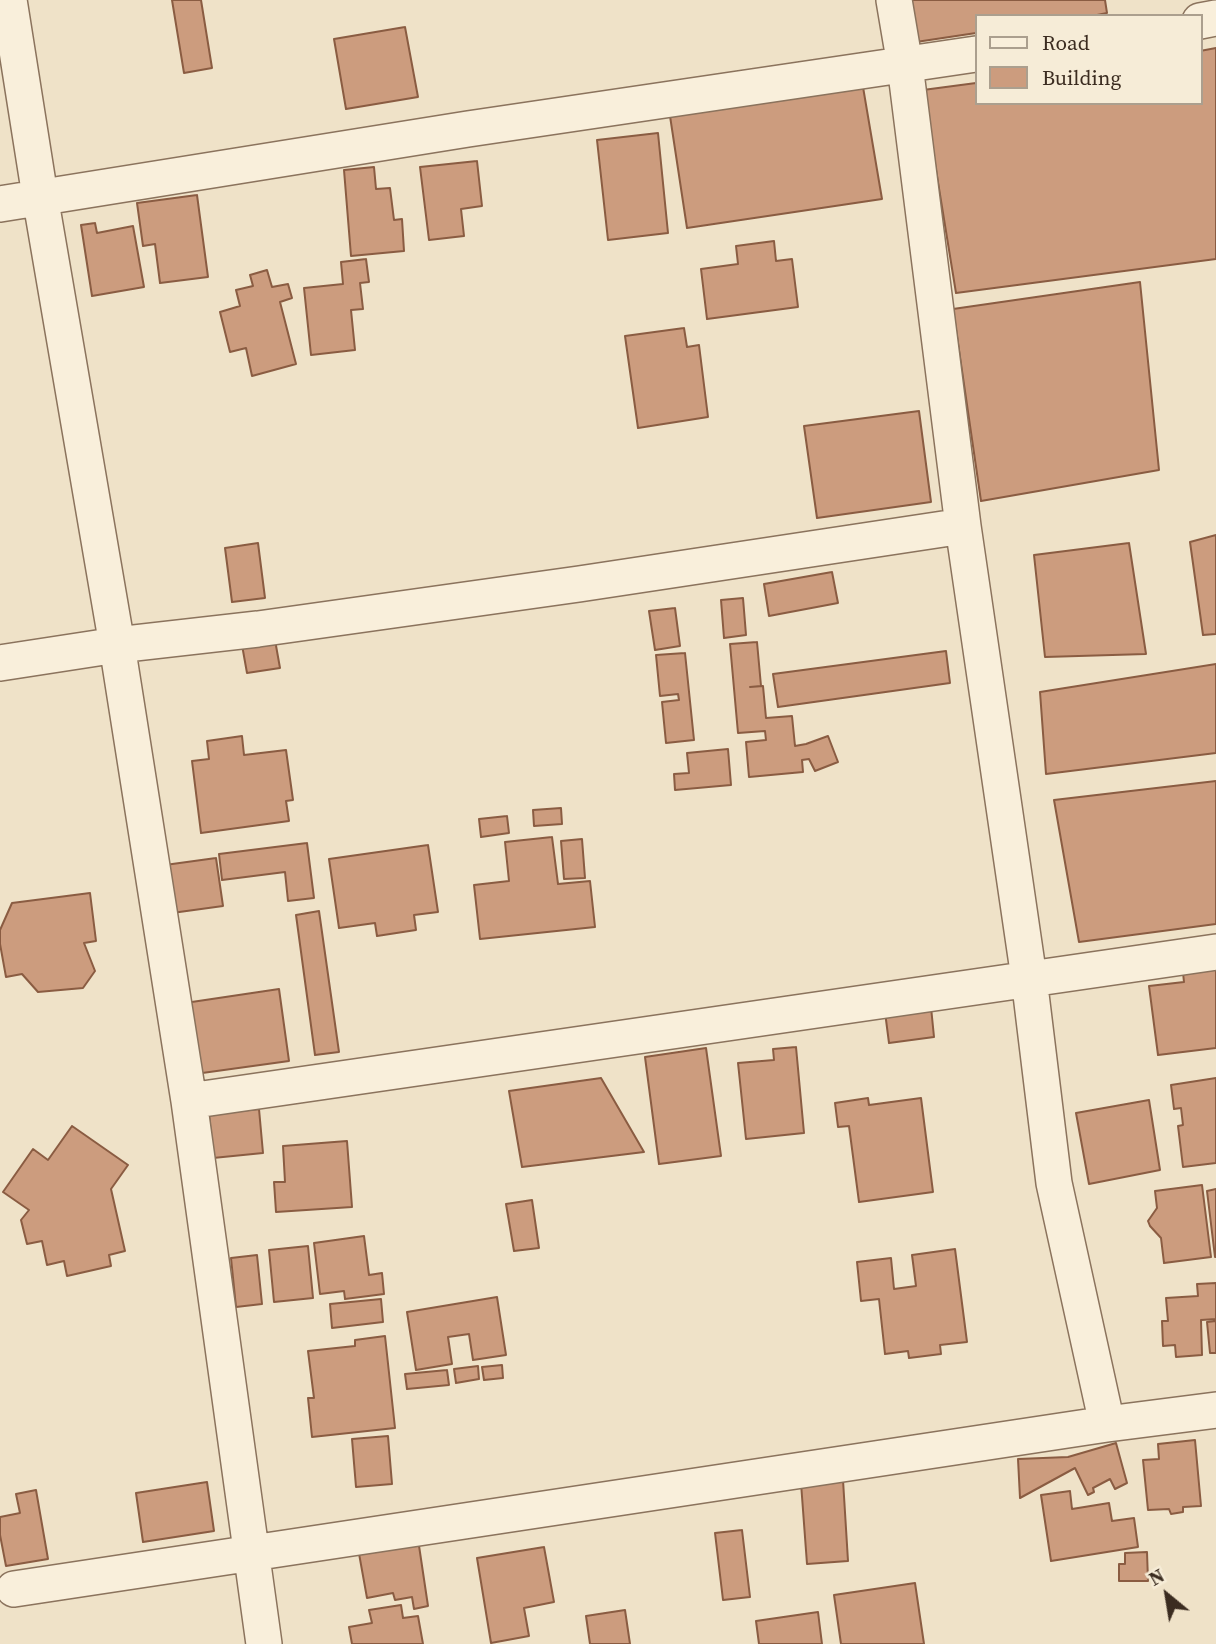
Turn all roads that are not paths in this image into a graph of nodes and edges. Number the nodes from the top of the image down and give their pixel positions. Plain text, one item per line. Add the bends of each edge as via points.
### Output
1 (9, 0) edge
2 (894, 0) edge
3 (974, 54) edge
4 (905, 65) junction
5 (40, 196) junction
6 (0, 204) edge
7 (963, 526) junction
8 (117, 645) junction
9 (0, 663) edge
10 (1216, 952) edge
11 (1029, 978) junction
12 (189, 1101) junction
13 (1216, 1410) edge
14 (1107, 1424) junction
15 (253, 1553) junction
16 (14, 1588) dead end
17 (264, 1644) edge

1 - 5 street
2 - 4 street
3 - 4 street
4 - 5 street
4 - 7 street
5 - 6 street
5 - 8 street
7 - 8 street via 552,588
7 - 11 street
8 - 9 street
8 - 12 street
10 - 11 street
11 - 12 street
11 - 14 street via 1054,1183
12 - 15 street
13 - 14 street
14 - 15 street
15 - 16 street
15 - 17 street

